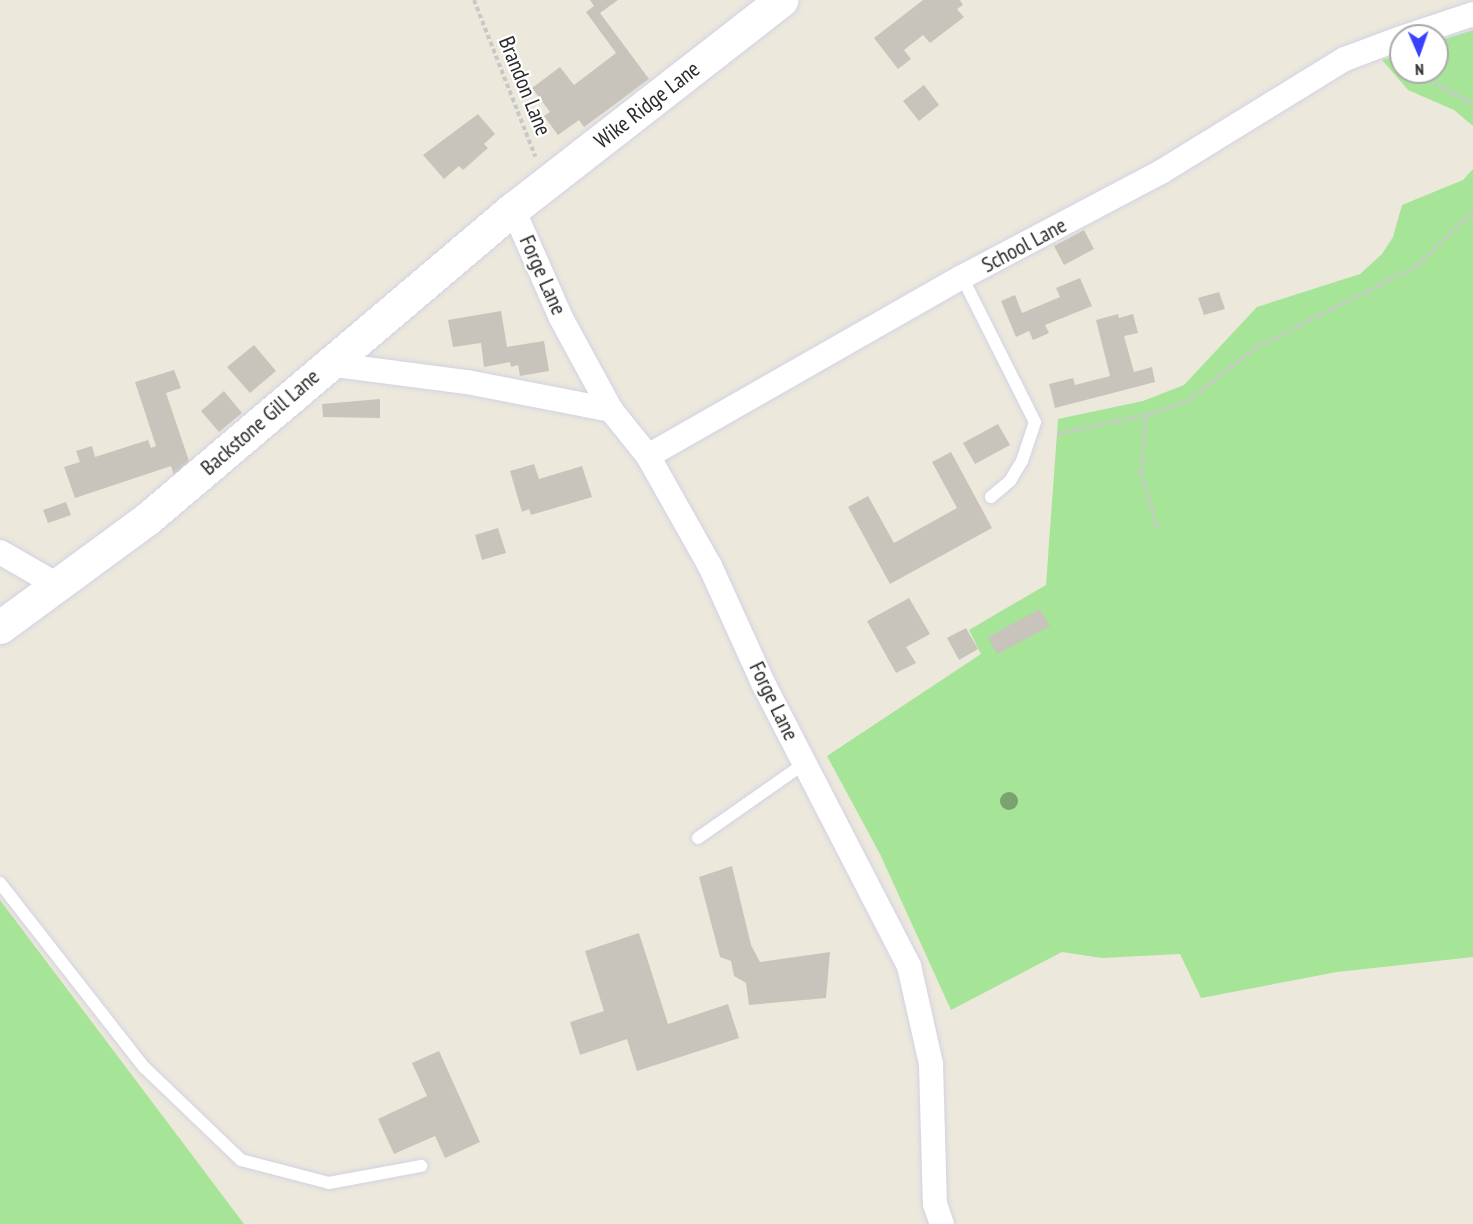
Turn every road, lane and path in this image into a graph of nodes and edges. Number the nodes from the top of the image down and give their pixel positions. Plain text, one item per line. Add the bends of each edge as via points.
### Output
1 (474, 0) edge
2 (781, 0) edge
3 (1473, 14) edge
4 (1443, 24) edge
5 (1389, 42) edge
6 (1436, 84) edge
7 (1473, 104) edge
8 (546, 184) junction
9 (513, 209) junction
10 (1473, 211) edge
11 (962, 277) junction
12 (328, 364) junction
13 (611, 410) junction
14 (1146, 415) junction
15 (1057, 434) dead end
16 (648, 456) junction
17 (991, 497) dead end
18 (1158, 531) dead end
19 (0, 552) edge
20 (59, 586) junction
21 (0, 627) edge
22 (805, 763) junction
23 (698, 838) dead end
24 (0, 883) edge
25 (421, 1166) dead end
26 (942, 1224) edge

1 - 8 path, Brandon Lane
2 - 8 street, Wike Ridge Lane
3 - 4 street
5 - 11 street, School Lane via 1345,59 1161,172
6 - 7 path
8 - 9 street, Wike Ridge Lane
9 - 12 street, Backstone Gill Lane
9 - 13 street, Forge Lane via 561,318
10 - 14 path via 1441,246 1390,283 1280,334 1234,363 1188,401
11 - 16 street, School Lane
11 - 17 lane via 1035,422 1022,461 1010,481
12 - 13 street via 467,382
12 - 20 street, Backstone Gill Lane via 147,519
13 - 16 street, Forge Lane
14 - 15 path
14 - 18 path via 1141,473
16 - 22 street, Forge Lane via 710,566
19 - 20 street
20 - 21 street, Backstone Gill Lane
22 - 23 lane
22 - 26 street, Forge Lane via 909,966 931,1065 935,1204
24 - 25 lane via 144,1067 241,1160 329,1183

